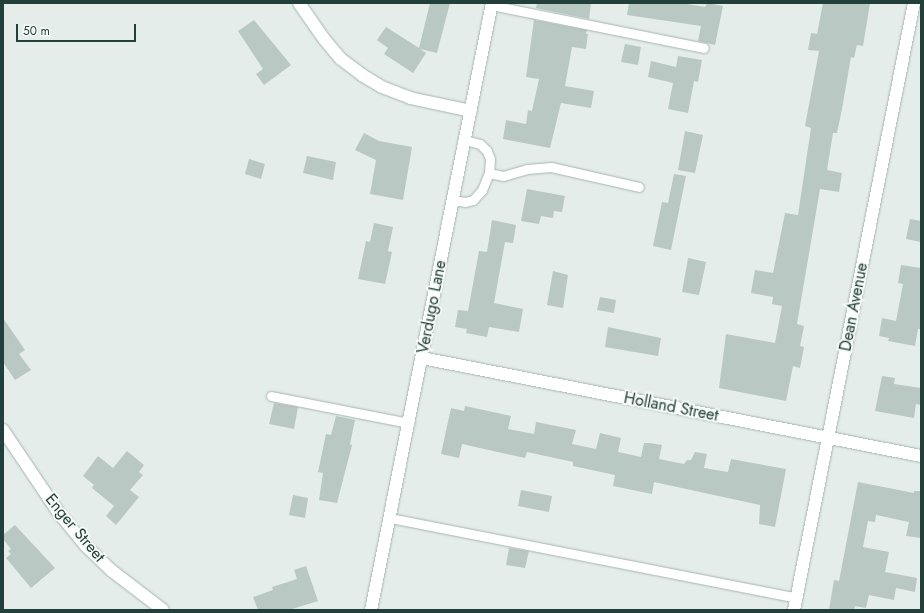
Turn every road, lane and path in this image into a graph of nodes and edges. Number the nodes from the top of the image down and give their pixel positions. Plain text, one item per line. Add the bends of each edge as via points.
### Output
1 (299, 3) edge
2 (914, 3) edge
3 (492, 4) edge
4 (704, 48) dead end
5 (470, 110) junction
6 (465, 140) junction
7 (489, 173) junction
8 (640, 187) dead end
9 (453, 200) junction
10 (422, 358) junction
11 (270, 396) dead end
12 (409, 423) junction
13 (3, 430) edge
14 (828, 438) junction
15 (921, 456) edge
16 (390, 518) junction
17 (796, 598) junction
18 (163, 610) edge
19 (371, 610) edge
20 (794, 610) edge

1 - 5 street via 341,59 362,75 410,98
2 - 14 street, Dean Avenue
3 - 4 lane
3 - 5 street, Verdugo Lane
5 - 6 street, Verdugo Lane
6 - 7 lane via 480,144 487,151 490,159
6 - 9 street, Verdugo Lane
7 - 8 lane via 503,176 527,169 551,167
7 - 9 lane via 482,190 473,200
9 - 10 street, Verdugo Lane
10 - 12 street, Verdugo Lane
10 - 14 street, Holland Street
11 - 12 lane
12 - 16 street, Verdugo Lane
13 - 18 street, Enger Street via 58,512 86,546 112,571
14 - 15 street, Holland Street
14 - 17 street, Dean Avenue
16 - 17 lane
16 - 19 street, Verdugo Lane
17 - 20 street, Dean Avenue

